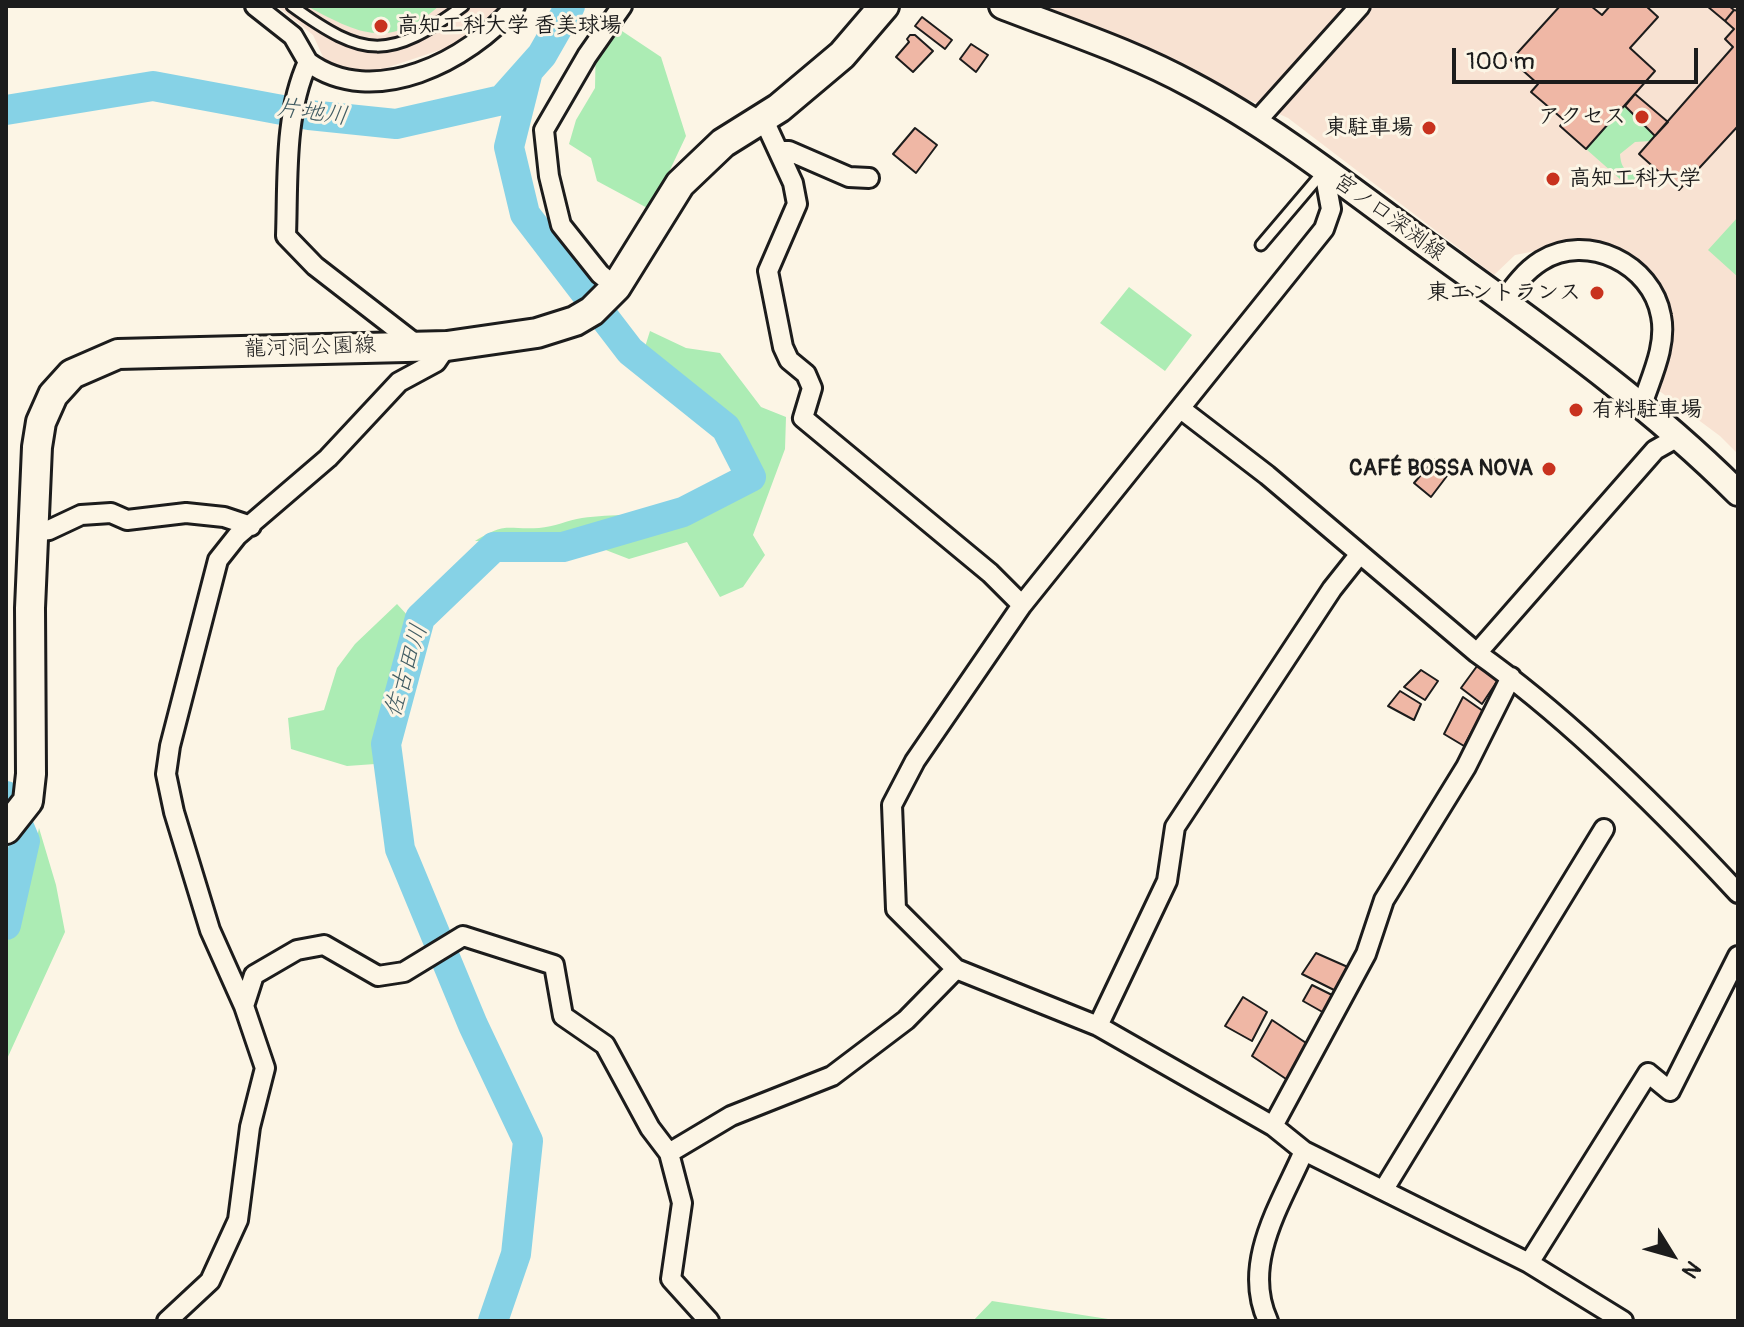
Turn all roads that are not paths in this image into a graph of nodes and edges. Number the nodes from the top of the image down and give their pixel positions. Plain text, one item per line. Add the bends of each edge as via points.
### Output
1 (255, 6) edge
2 (292, 6) edge
3 (463, 6) edge
4 (515, 6) edge
5 (622, 6) edge
6 (884, 6) edge
7 (1002, 6) edge
8 (1360, 6) edge
9 (308, 62) junction
10 (763, 118) junction
11 (1255, 123) junction
12 (780, 151) junction
13 (1324, 171) junction
14 (869, 178) dead end
15 (1261, 245) dead end
16 (611, 292) junction
17 (1503, 301) junction
18 (417, 345) junction
19 (447, 346) junction
20 (1642, 405) junction
21 (1181, 409) junction
22 (1678, 437) junction
23 (1738, 493) edge
24 (251, 526) junction
25 (34, 532) junction
26 (1359, 555) junction
27 (1022, 605) junction
28 (1477, 653) junction
29 (1511, 677) junction
30 (14, 819) edge
31 (1604, 829) dead end
32 (1738, 893) edge
33 (1738, 956) edge
34 (956, 969) junction
35 (244, 1006) junction
36 (1098, 1026) junction
37 (1273, 1126) junction
38 (1304, 1151) junction
39 (669, 1153) junction
40 (1384, 1189) junction
41 (1529, 1263) junction
42 (167, 1321) edge
43 (709, 1321) edge
44 (1268, 1321) edge
45 (1623, 1321) edge

1 - 9 street via 293,36
2 - 3 lane via 349,43 373,46 400,44
4 - 9 street via 485,36 435,66 402,78 347,79 326,75
5 - 16 street via 544,130 561,225
6 - 10 main road, 龍河洞公園線 via 842,55
7 - 11 main road, 宮ノ口深渕線 via 1138,59
8 - 11 street
9 - 18 street via 299,80 290,138 286,236 290,245
10 - 12 street
10 - 16 main road, 龍河洞公園線 via 723,143 680,184
11 - 13 main road, 宮ノ口深渕線
12 - 14 street via 849,177
12 - 27 street via 797,204 768,271 783,347 812,388 803,418
13 - 15 lane
13 - 17 main road, 宮ノ口深渕線
13 - 21 street via 1331,209 1324,229
16 - 19 main road, 龍河洞公園線 via 575,321 537,333
17 - 20 main road, 宮ノ口深渕線
17 - 20 street via 1542,260 1565,252 1593,250 1636,270 1651,288 1663,338
18 - 19 main road, 龍河洞公園線
18 - 25 main road, 龍河洞公園線 via 118,354 90,363 63,383 41,422
19 - 24 street via 436,362 399,382 328,458
20 - 22 main road, 宮ノ口深渕線
21 - 26 street
21 - 27 street
22 - 23 main road, 宮ノ口深渕線
22 - 28 street via 1655,450
24 - 25 street via 186,513 127,520 111,513 81,515
24 - 35 street via 218,560 166,774 210,930
25 - 30 main road, 龍河洞公園線 via 31,774 28,801
26 - 28 street
26 - 36 street via 1175,827 1167,881
27 - 34 street via 915,761 892,805 896,909
28 - 29 street
29 - 32 street via 1634,787
29 - 37 street via 1466,767 1384,900 1366,954
31 - 40 street
33 - 41 street via 1670,1091 1648,1073
34 - 36 street
34 - 39 street via 906,1020 832,1076 731,1116
35 - 39 street via 254,975 297,950 324,945 378,976 404,972 463,936 508,949 554,965 563,1016 605,1045
35 - 42 street via 265,1068 250,1127 238,1220 210,1281
36 - 37 street
37 - 38 street
38 - 40 street
38 - 44 street via 1258,1267
39 - 43 street via 682,1203 671,1279
40 - 41 street
41 - 45 street

